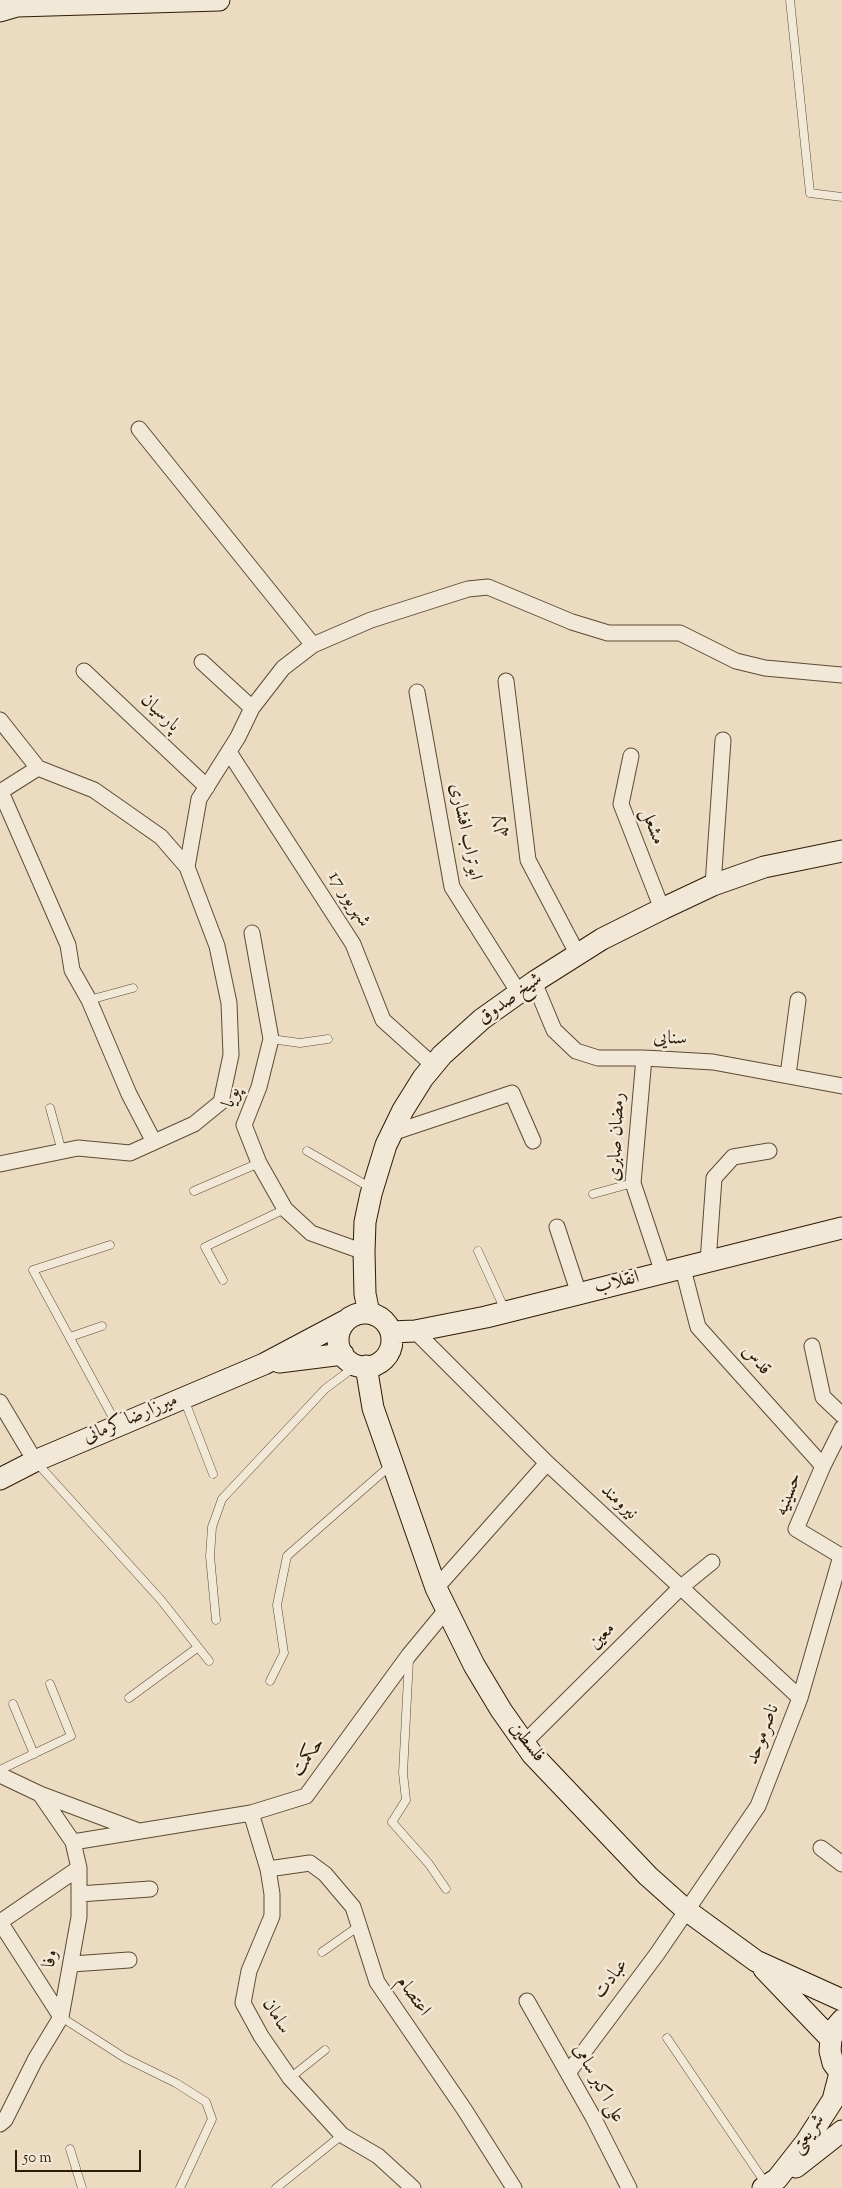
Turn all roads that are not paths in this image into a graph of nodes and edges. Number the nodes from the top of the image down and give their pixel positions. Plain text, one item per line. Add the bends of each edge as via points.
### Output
1 (219, 0) edge
2 (790, 0) edge
3 (0, 12) edge
4 (842, 197) edge
5 (139, 429) dead end
6 (313, 645) junction
7 (202, 662) dead end
8 (84, 671) dead end
9 (842, 675) edge
10 (506, 681) dead end
11 (417, 692) dead end
12 (252, 708) junction
13 (0, 720) edge
14 (723, 740) dead end
15 (229, 752) junction
16 (631, 756) dead end
17 (38, 768) junction
18 (207, 787) junction
19 (0, 792) edge
20 (842, 851) edge
21 (187, 866) junction
22 (713, 885) junction
23 (662, 909) junction
24 (252, 934) dead end
25 (578, 955) junction
26 (133, 988) dead end
27 (526, 988) junction
28 (89, 1000) junction
29 (798, 1000) dead end
30 (271, 1038) junction
31 (328, 1039) dead end
32 (644, 1058) junction
33 (433, 1066) junction
34 (788, 1075) junction
35 (842, 1086) edge
36 (50, 1108) dead end
37 (392, 1133) junction
38 (533, 1141) dead end
39 (154, 1142) junction
40 (769, 1151) dead end
41 (62, 1152) junction
42 (307, 1152) dead end
43 (0, 1162) edge
44 (259, 1163) junction
45 (633, 1183) junction
46 (373, 1189) junction
47 (194, 1191) dead end
48 (593, 1194) dead end
49 (285, 1209) junction
50 (557, 1227) dead end
51 (842, 1228) edge
52 (110, 1244) dead end
53 (478, 1251) dead end
54 (364, 1252) junction
55 (708, 1262) junction
56 (673, 1271) junction
57 (223, 1280) dead end
58 (579, 1294) junction
59 (506, 1312) junction
60 (369, 1313) junction
61 (345, 1321) junction
62 (102, 1326) dead end
63 (415, 1331) junction
64 (391, 1332) junction
65 (70, 1337) junction
66 (812, 1346) dead end
67 (355, 1362) junction
68 (264, 1364) junction
69 (184, 1397) junction
70 (0, 1402) edge
71 (842, 1414) edge
72 (117, 1425) junction
73 (842, 1428) edge
74 (34, 1461) junction
75 (547, 1463) junction
76 (392, 1464) junction
77 (822, 1466) junction
78 (214, 1474) dead end
79 (0, 1479) edge
80 (841, 1556) edge
81 (712, 1562) dead end
82 (436, 1588) junction
83 (680, 1588) junction
84 (447, 1609) junction
85 (216, 1620) dead end
86 (197, 1648) junction
87 (409, 1655) junction
88 (209, 1661) dead end
89 (270, 1681) dead end
90 (50, 1684) dead end
91 (129, 1698) dead end
92 (800, 1698) junction
93 (13, 1704) dead end
94 (524, 1742) junction
95 (34, 1754) junction
96 (0, 1770) edge
97 (0, 1775) edge
98 (40, 1794) junction
99 (251, 1813) junction
100 (140, 1831) junction
101 (73, 1842) junction
102 (821, 1848) dead end
103 (839, 1857) edge
104 (79, 1868) junction
105 (268, 1869) junction
106 (150, 1888) dead end
107 (446, 1889) dead end
108 (79, 1894) junction
109 (686, 1910) junction
110 (359, 1926) junction
111 (322, 1952) dead end
112 (129, 1960) dead end
113 (756, 1962) junction
114 (72, 1964) junction
115 (842, 2000) edge
116 (527, 2001) dead end
117 (62, 2017) junction
118 (842, 2020) edge
119 (668, 2038) dead end
120 (831, 2039) junction
121 (325, 2050) dead end
122 (568, 2073) junction
123 (841, 2074) edge
124 (290, 2078) junction
125 (0, 2124) edge
126 (842, 2131) edge
127 (342, 2135) junction
128 (70, 2149) dead end
129 (769, 2185) edge
130 (82, 2188) edge
131 (180, 2188) edge
132 (276, 2188) edge
133 (413, 2188) edge
134 (514, 2188) edge
135 (629, 2188) edge

1 - 3 main road via 17,6
2 - 4 lane via 810,192
5 - 6 street
6 - 9 street via 371,620 468,589 488,587 572,622 608,633 680,633 736,661 765,668
6 - 12 street via 283,668
7 - 12 street
8 - 18 street, پارسیان
10 - 25 street, لاله via 528,860
11 - 27 street, ابوتراب افشاری via 452,887
12 - 15 street
13 - 17 street
14 - 22 street
15 - 18 street
15 - 33 street, 17 شهریور via 353,944 383,1020
16 - 23 street, مشعل via 621,804
17 - 19 street
17 - 21 street via 94,790 161,837
18 - 21 street via 199,799
19 - 28 street via 68,945 72,970
20 - 22 main road, شیخ صدوق via 764,867
21 - 39 street via 217,946 229,1003 231,1055 221,1102 194,1124
22 - 23 main road, شیخ صدوق
23 - 25 main road, شیخ صدوق
24 - 30 street, پویا
25 - 27 main road, شیخ صدوق
26 - 28 lane
27 - 32 street, سنایی via 554,1030 576,1051 598,1058
27 - 33 main road, شیخ صدوق via 482,1019
28 - 39 street via 129,1094
29 - 34 street
30 - 31 lane via 300,1043
30 - 44 street, پویا via 259,1087 244,1125
32 - 34 street, سنایی via 713,1062
32 - 45 street, رمضان صابری
33 - 37 main road, شیخ صدوق
34 - 35 street, سنایی
36 - 41 lane
37 - 38 street via 512,1093
37 - 46 main road, شیخ صدوق
39 - 41 street via 130,1153 78,1148
40 - 55 street via 733,1157 714,1178
41 - 43 street
42 - 46 lane
44 - 47 lane
44 - 49 street, پویا
45 - 48 lane
45 - 56 street, رمضان صابری
46 - 54 main road, شیخ صدوق
49 - 54 street, پویا via 311,1233
49 - 57 lane via 205,1248
50 - 58 street
51 - 55 main road, انقلاب
52 - 65 lane via 33,1270
53 - 59 lane
54 - 60 main road, شیخ صدوق
55 - 56 main road, انقلاب
56 - 58 main road, انقلاب
56 - 77 street, قدس via 698,1327
58 - 59 main road, انقلاب
59 - 63 main road, انقلاب
60 - 61 main road via 352,1316
60 - 64 main road via 383,1319
61 - 67 main road via 338,1337
61 - 68 main road
62 - 65 lane
63 - 64 main road, انقلاب
63 - 75 street, نیرومند
64 - 67 main road via 387,1356 381,1361
65 - 72 lane
66 - 71 street via 822,1396
67 - 68 main road
67 - 76 main road, فلسطین
67 - 85 lane via 325,1389 222,1499 212,1527 210,1556
68 - 69 main road, میرزارضا کرمانی
69 - 72 main road, میرزارضا کرمانی
69 - 78 lane
70 - 74 street
72 - 74 main road, میرزارضا کرمانی
73 - 77 street, حسینیه
74 - 79 main road, میرزارضا کرمانی
74 - 86 lane via 161,1600
75 - 82 street
75 - 83 street, نیرومند
76 - 82 main road, فلسطین
76 - 89 lane via 287,1556 278,1605 284,1653
77 - 80 street, حسینیه via 796,1529
80 - 92 street, ناصرموحد
81 - 83 street, معین
82 - 84 main road, فلسطین
83 - 92 street, نیرومند
83 - 94 street, معین
84 - 87 street, حکمت
84 - 94 main road, فلسطین via 474,1665
86 - 88 lane
86 - 91 lane
87 - 99 street, حکمت via 306,1796
87 - 107 lane via 403,1773 406,1800 392,1822
90 - 95 lane via 71,1736
92 - 109 street, ناصرموحد via 758,1806
93 - 95 lane
94 - 109 main road, فلسطین via 648,1876
95 - 96 lane
97 - 98 street, حکمت
98 - 100 street, حکمت
98 - 101 street, وفا
99 - 100 street, حکمت
99 - 105 street, سامان
100 - 101 street, حکمت
101 - 104 street, وفا
102 - 103 street
104 - 108 street, وفا
104 - 117 street via 0,1922
105 - 110 street, اعتصام via 310,1863 326,1874 353,1907
105 - 124 street, سامان via 272,1916 249,1972 243,2003
106 - 108 street
108 - 114 street, وفا
109 - 113 main road, فلسطین
109 - 122 street, عبادت
110 - 111 lane
110 - 134 street, اعتصام via 377,1982
112 - 114 street
113 - 115 main road, فلسطین
113 - 120 main road
114 - 117 street, وفا
116 - 122 street, علی اکبر سامی
117 - 125 street, وفا
117 - 131 lane via 125,2058 206,2102 212,2119
118 - 120 main road
119 - 129 lane
120 - 123 main road via 832,2057
121 - 124 lane
122 - 135 street, علی اکبر سامی
123 - 129 main road, شریعتی via 833,2100 806,2142
124 - 127 street, سامان
126 - 129 main road
127 - 132 lane
127 - 133 street, سامان via 378,2156
128 - 130 lane

